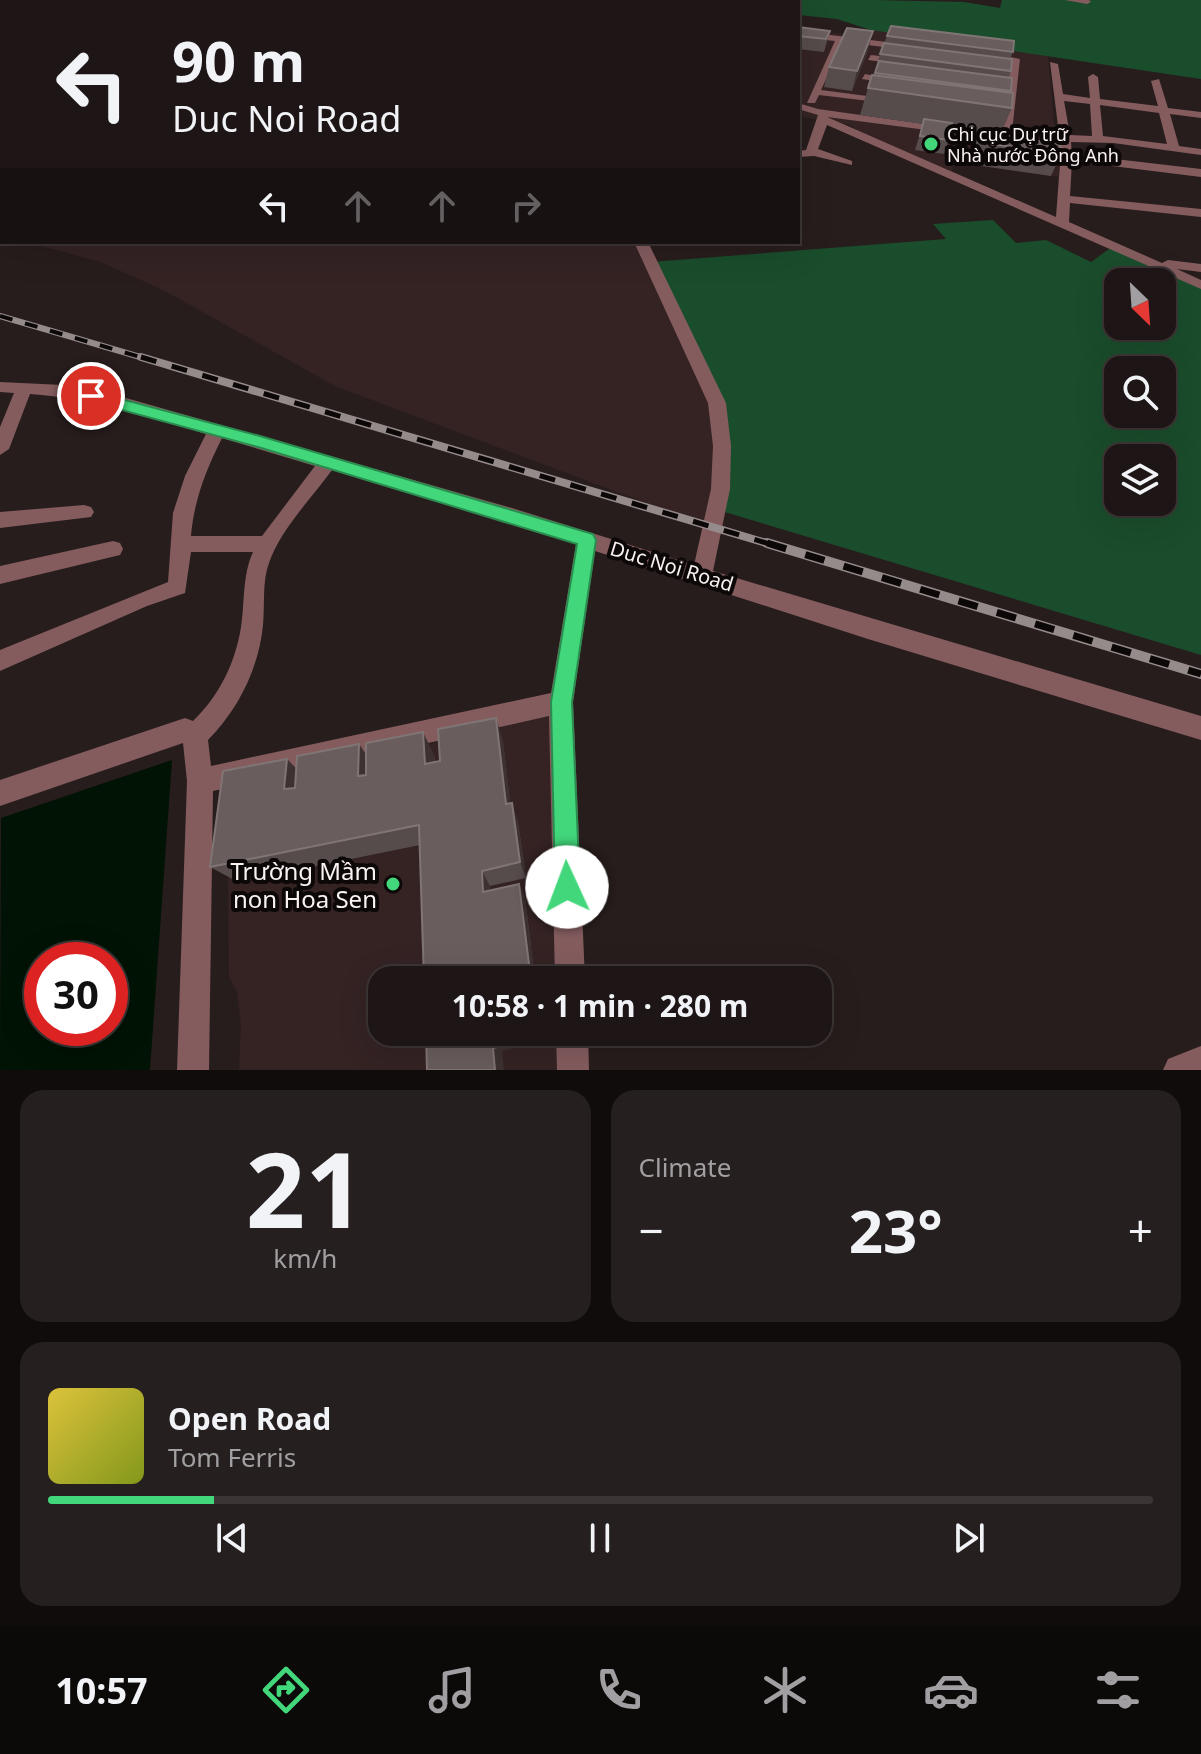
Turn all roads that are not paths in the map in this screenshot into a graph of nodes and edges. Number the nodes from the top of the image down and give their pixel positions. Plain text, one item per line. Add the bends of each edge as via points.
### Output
1 (1069, 0) edge
2 (1087, 2) dead end
3 (800, 34) edge
4 (840, 39) junction
5 (876, 43) junction
6 (923, 48) edge
7 (969, 54) edge
8 (871, 58) junction
9 (919, 63) edge
10 (1053, 64) dead end
11 (998, 73) edge
12 (1014, 75) junction
13 (865, 77) junction
14 (1093, 77) dead end
15 (1156, 81) dead end
16 (909, 83) edge
17 (816, 92) junction
18 (997, 95) edge
19 (858, 97) junction
20 (1011, 97) junction
21 (1059, 97) junction
22 (1096, 102) junction
23 (903, 104) edge
24 (1164, 111) junction
25 (808, 112) edge
26 (1201, 115) edge
27 (851, 117) junction
28 (994, 117) edge
29 (1009, 119) junction
30 (1065, 138) junction
31 (1098, 140) junction
32 (1174, 148) junction
33 (812, 151) junction
34 (1201, 152) edge
35 (800, 154) edge
36 (1066, 157) junction
37 (848, 163) dead end
38 (1201, 173) edge
39 (1063, 199) junction
40 (1201, 213) edge
41 (1062, 223) junction
42 (642, 244) edge
43 (1152, 263) junction
44 (1201, 268) edge
45 (1201, 285) edge
46 (0, 387) edge
47 (25, 387) junction
48 (217, 430) junction
49 (0, 449) edge
50 (328, 462) junction
51 (84, 512) dead end
52 (0, 520) edge
53 (587, 540) junction
54 (182, 544) junction
55 (267, 544) junction
56 (113, 549) dead end
57 (0, 575) edge
58 (701, 575) junction
59 (0, 661) edge
60 (561, 702) junction
61 (1201, 728) edge
62 (195, 736) junction
63 (200, 781) junction
64 (0, 793) edge
65 (570, 966) edge
66 (572, 1046) edge
67 (1201, 1062) edge
68 (193, 1070) edge
69 (573, 1070) edge
70 (1179, 1070) edge

1 - 2 street
3 - 4 street
4 - 5 street
4 - 17 street
5 - 6 street
5 - 8 street
7 - 12 street via 1015,59
8 - 9 street
8 - 13 street
10 - 21 street
11 - 12 street
12 - 20 street
13 - 16 street
13 - 19 street
14 - 22 street
15 - 24 street
17 - 19 street
17 - 25 street
18 - 20 street
19 - 23 street
19 - 27 street
20 - 29 street
21 - 22 street
21 - 30 street
22 - 24 street
22 - 31 street
24 - 26 street
24 - 32 street
25 - 27 street
25 - 33 street
25 - 41 street
27 - 29 street via 1007,139
28 - 29 street
30 - 31 street
30 - 36 street
31 - 32 street
32 - 34 street
33 - 35 street
33 - 37 street
36 - 38 street
36 - 39 street
39 - 40 street
39 - 41 street
41 - 43 street
42 - 58 street via 717,402 723,430 716,529
43 - 44 street
43 - 45 street
46 - 47 street, Duc Noi Road
47 - 48 street, Duc Noi Road via 119,402
47 - 49 street
48 - 50 street, Duc Noi Road
48 - 54 street via 194,476 183,513
50 - 53 street, Duc Noi Road
50 - 55 street
51 - 52 street
53 - 58 street, Duc Noi Road
53 - 60 street
54 - 55 street
54 - 59 street via 178,587
55 - 62 street via 257,566 252,629 239,675 221,710
56 - 57 street
58 - 61 street, Duc Noi Road
60 - 63 street
60 - 65 street
62 - 63 street
62 - 64 street via 185,730 172,733
63 - 68 street
66 - 69 street
67 - 70 street

